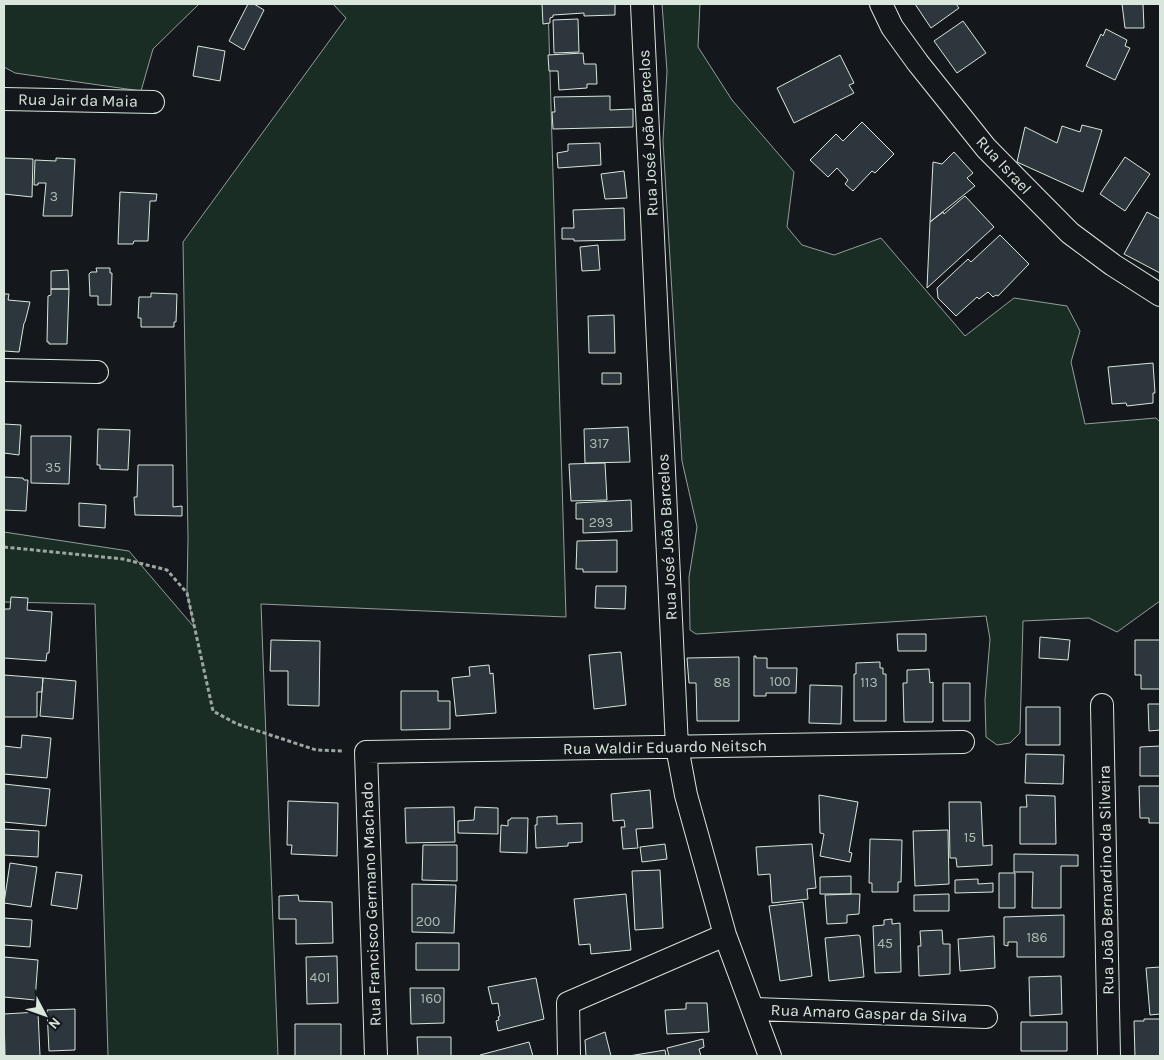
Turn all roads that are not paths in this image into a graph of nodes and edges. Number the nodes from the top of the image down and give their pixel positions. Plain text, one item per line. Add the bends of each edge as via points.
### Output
1 (642, 4) edge
2 (881, 4) edge
3 (4, 98) edge
4 (153, 102) dead end
5 (1160, 295) edge
6 (4, 370) edge
7 (97, 372) dead end
8 (1102, 705) dead end
9 (963, 742) dead end
10 (677, 747) junction
11 (366, 752) joint
12 (725, 935) junction
13 (753, 1009) junction
14 (986, 1017) dead end
15 (376, 1056) edge
16 (569, 1056) edge
17 (770, 1056) edge
18 (1109, 1056) edge

1 - 10 street, Rua José João Barcelos
2 - 5 street, Rua Israel via 892,27 918,64 986,148 1070,233
3 - 4 street, Rua Jair da Maia
6 - 7 street
8 - 18 street, Rua João Bernardino da Silveira
9 - 10 street, Rua Waldir Eduardo Neitsch
10 - 11 street, Rua Waldir Eduardo Neitsch
10 - 12 street, Rua José João Barcelos via 686,795
11 - 15 street, Rua Francisco Germano Machado
12 - 13 street, Rua José João Barcelos
12 - 16 street via 568,1003
13 - 14 street, Rua Amaro Gaspar da Silva
13 - 17 street, Rua José João Barcelos

